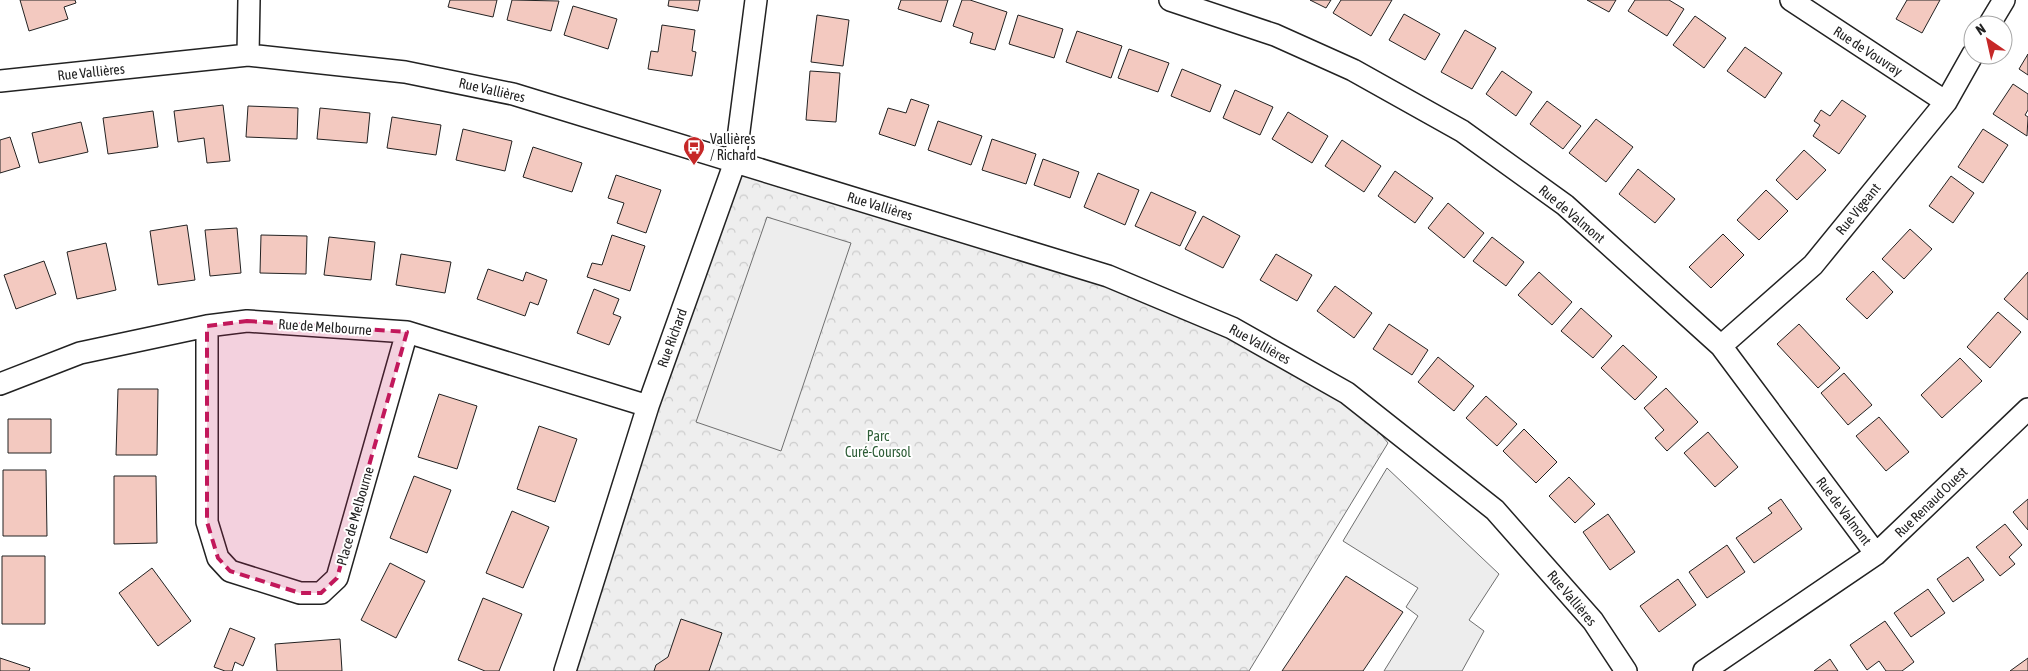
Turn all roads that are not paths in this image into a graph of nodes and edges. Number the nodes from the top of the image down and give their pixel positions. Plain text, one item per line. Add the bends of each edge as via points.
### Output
1 (249, 0) edge
2 (756, 0) edge
3 (1170, 0) edge
4 (1791, 0) edge
5 (2004, 0) edge
6 (1995, 15) edge
7 (248, 55) junction
8 (1967, 65) edge
9 (0, 81) edge
10 (1946, 102) junction
11 (735, 162) junction
12 (207, 326) junction
13 (407, 332) junction
14 (1721, 346) junction
15 (0, 384) edge
16 (648, 406) junction
17 (2028, 409) edge
18 (1876, 554) junction
19 (565, 671) edge
20 (1626, 671) edge
21 (1704, 671) edge

1 - 7 street
2 - 11 street, Rue Richard
3 - 14 street, Rue de Valmont via 1275,35 1354,70 1462,131 1565,205
4 - 10 street, Rue de Vouvray
5 - 6 street
7 - 9 street, Rue Vallières
7 - 11 street, Rue Vallières via 405,72 513,94
8 - 10 street, Rue Vigeant
10 - 14 street, Rue Vigeant via 1813,265
11 - 16 street, Rue Richard
11 - 20 street, Rue Vallières via 1108,276 1232,328 1339,389 1495,510 1593,621
12 - 13 street, Rue de Melbourne via 247,321
12 - 13 street, Place de Melbourne via 207,522 218,558 230,571 300,593 321,593 337,578
12 - 15 street, Rue de Melbourne via 80,353
13 - 16 street, Rue de Melbourne
14 - 18 street, Rue de Valmont
16 - 19 street, Rue Richard
17 - 18 street, Rue Renaud Ouest
18 - 21 street, Rue Renaud Ouest

